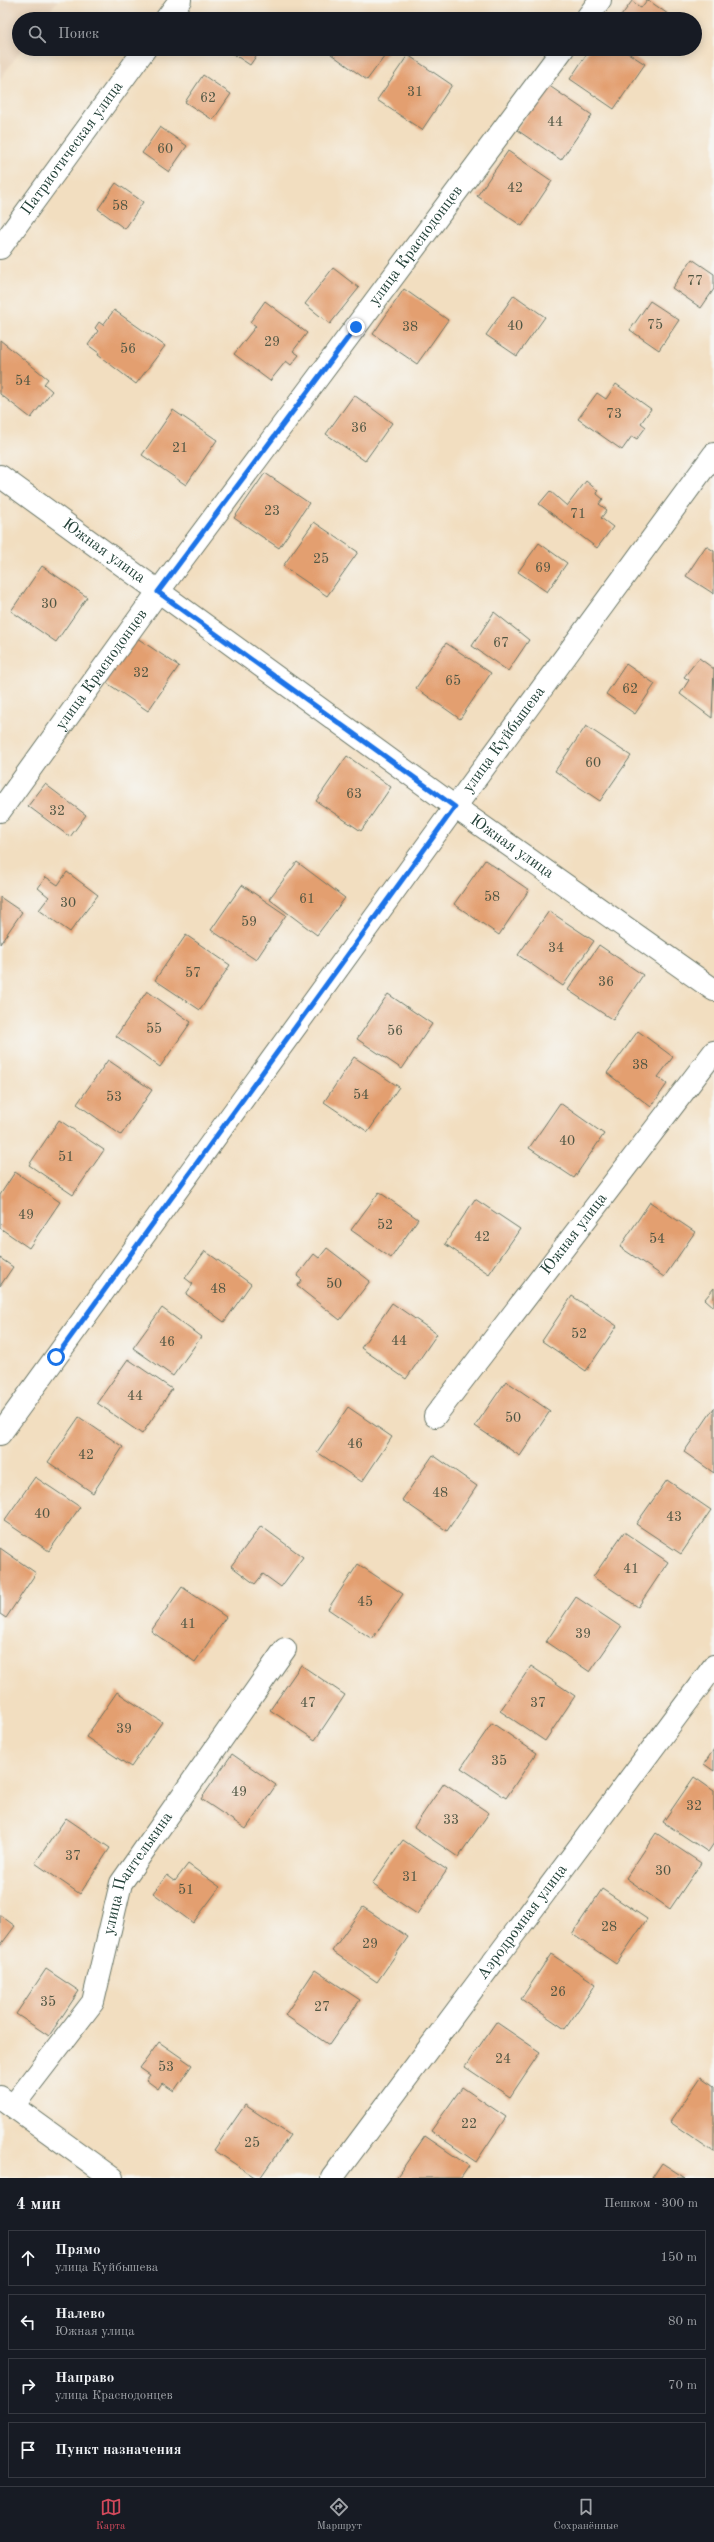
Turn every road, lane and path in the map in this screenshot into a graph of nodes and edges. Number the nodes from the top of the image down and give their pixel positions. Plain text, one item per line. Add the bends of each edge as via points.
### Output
1 (180, 0) edge
2 (600, 0) edge
3 (171, 12) edge
4 (591, 12) edge
5 (140, 56) edge
6 (558, 56) edge
7 (0, 248) edge
8 (714, 454) edge
9 (0, 476) edge
10 (158, 592) junction
11 (455, 807) junction
12 (0, 811) edge
13 (714, 990) edge
14 (714, 1052) edge
15 (435, 1416) dead end
16 (0, 1434) edge
17 (284, 1649) dead end
18 (714, 1666) edge
19 (6, 2102) edge
20 (112, 2178) edge
21 (332, 2178) edge

1 - 3 street
2 - 4 street
5 - 7 street, Патриотическая улица
6 - 10 street, улица Краснодонцев
8 - 11 street, улица Куйбышева
9 - 10 street, Южная улица
10 - 11 street, Южная улица
10 - 12 street, улица Краснодонцев
11 - 13 street, Южная улица
11 - 16 street, улица Куйбышева
14 - 15 street, Южная улица
17 - 19 street, улица Пантелькина via 121,1883 93,2002
18 - 21 street, Аэродромная улица
19 - 20 street, улица Пантелькина

